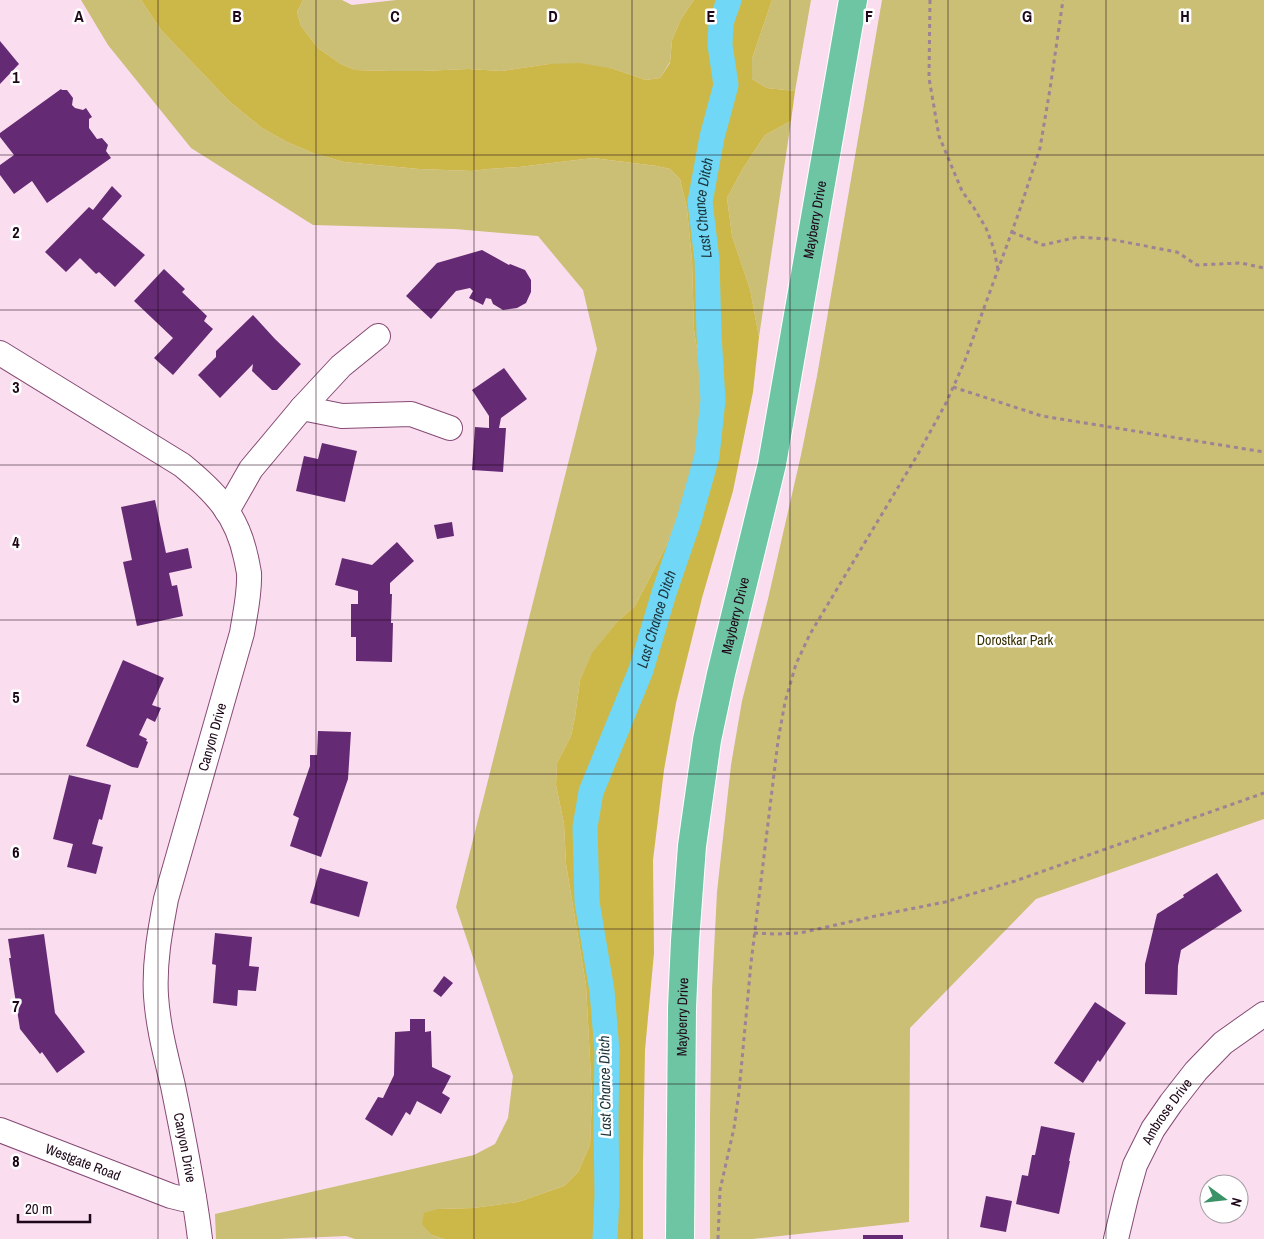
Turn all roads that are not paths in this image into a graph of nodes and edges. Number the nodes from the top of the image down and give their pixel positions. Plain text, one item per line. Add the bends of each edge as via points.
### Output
1 (852, 0) edge
2 (378, 336) dead end
3 (0, 353) edge
4 (302, 408) junction
5 (450, 428) dead end
6 (227, 511) junction
7 (1264, 1014) edge
8 (0, 1130) edge
9 (194, 1198) junction
10 (200, 1239) edge
11 (680, 1239) edge
12 (1116, 1239) edge

1 - 11 main road, Mayberry Drive via 772,464 721,674 694,828 682,1008
2 - 4 street via 341,366
3 - 6 street, Canyon Drive via 182,465 204,483
4 - 5 street via 342,416 411,414
4 - 6 street via 251,469
6 - 9 street, Canyon Drive via 243,547 248,572 248,598 242,633 166,898 157,970 160,1025
7 - 12 street, Ambrose Drive via 1223,1043 1196,1071 1153,1129 1135,1165
8 - 9 street, Westgate Road via 171,1196
9 - 10 street, Canyon Drive

